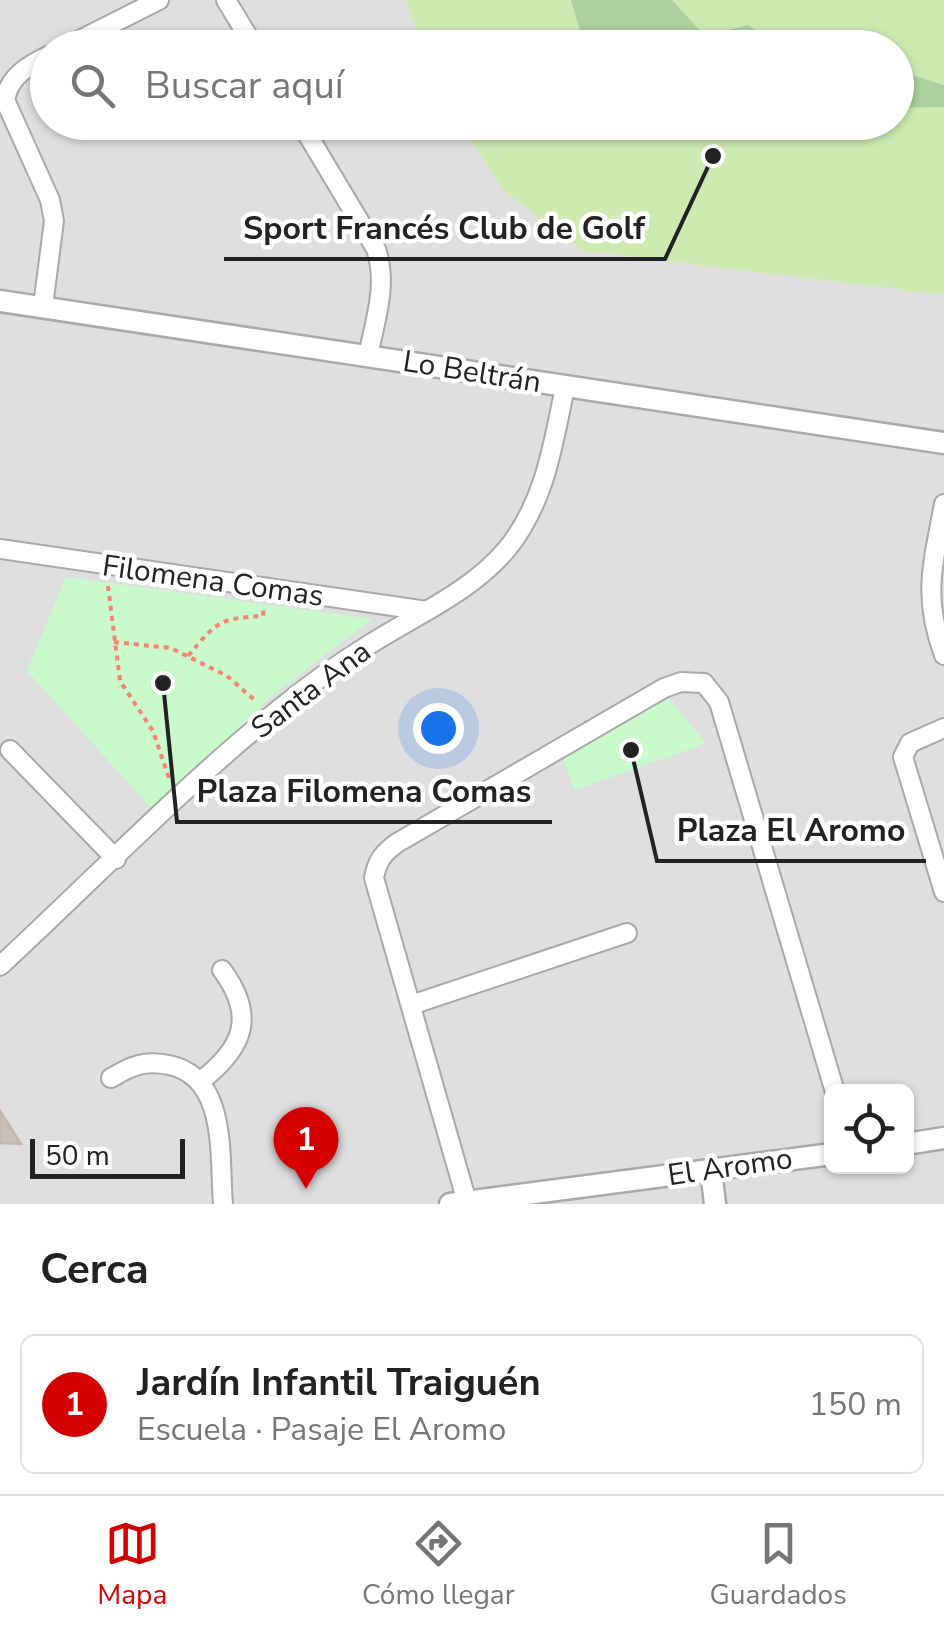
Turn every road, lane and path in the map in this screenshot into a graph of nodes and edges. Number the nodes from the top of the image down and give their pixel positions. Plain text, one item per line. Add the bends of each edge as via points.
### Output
1 (160, 0) edge
2 (226, 0) edge
3 (100, 30) edge
4 (244, 30) edge
5 (30, 67) edge
6 (311, 140) edge
7 (0, 300) edge
8 (42, 306) junction
9 (368, 356) junction
10 (565, 387) junction
11 (944, 442) edge
12 (944, 504) edge
13 (0, 549) edge
14 (106, 566) junction
15 (266, 590) junction
16 (427, 611) junction
17 (114, 642) junction
18 (944, 655) edge
19 (188, 656) junction
20 (268, 718) junction
21 (944, 728) edge
22 (10, 750) dead end
23 (176, 798) junction
24 (116, 859) junction
25 (944, 892) edge
26 (627, 933) dead end
27 (0, 966) edge
28 (222, 970) dead end
29 (411, 1006) junction
30 (110, 1078) dead end
31 (202, 1080) junction
32 (832, 1084) edge
33 (944, 1138) edge
34 (914, 1143) edge
35 (824, 1155) edge
36 (711, 1170) junction
37 (459, 1203) edge
38 (223, 1204) edge
39 (716, 1204) edge

1 - 3 street
2 - 4 street
5 - 8 street via 8,86 5,100 54,221
6 - 9 street via 382,267
7 - 8 street, Lo Beltrán
8 - 9 street, Lo Beltrán
9 - 10 street, Lo Beltrán
10 - 11 street, Lo Beltrán
10 - 16 street, Santa Ana via 548,471 518,534 474,581
12 - 18 street via 930,583 932,624
13 - 14 street, Filomena Comas
14 - 15 street, Filomena Comas
14 - 17 path
15 - 16 street, Filomena Comas
15 - 19 path via 262,616 226,618
16 - 20 street, Santa Ana
17 - 19 path
17 - 23 path via 120,680 153,731
19 - 20 path via 227,676
20 - 23 street, Santa Ana
21 - 25 street via 910,744 903,756
22 - 24 street
23 - 24 street, Santa Ana
24 - 27 street, Santa Ana
26 - 29 street
28 - 31 street via 236,989 242,1030 230,1054
29 - 32 street via 374,878 384,853 664,688 694,680 719,702
29 - 37 street
30 - 31 street via 148,1060 186,1068
31 - 38 street via 215,1112
33 - 34 street
35 - 36 street, El Aromo
36 - 37 street, El Aromo
36 - 39 street

